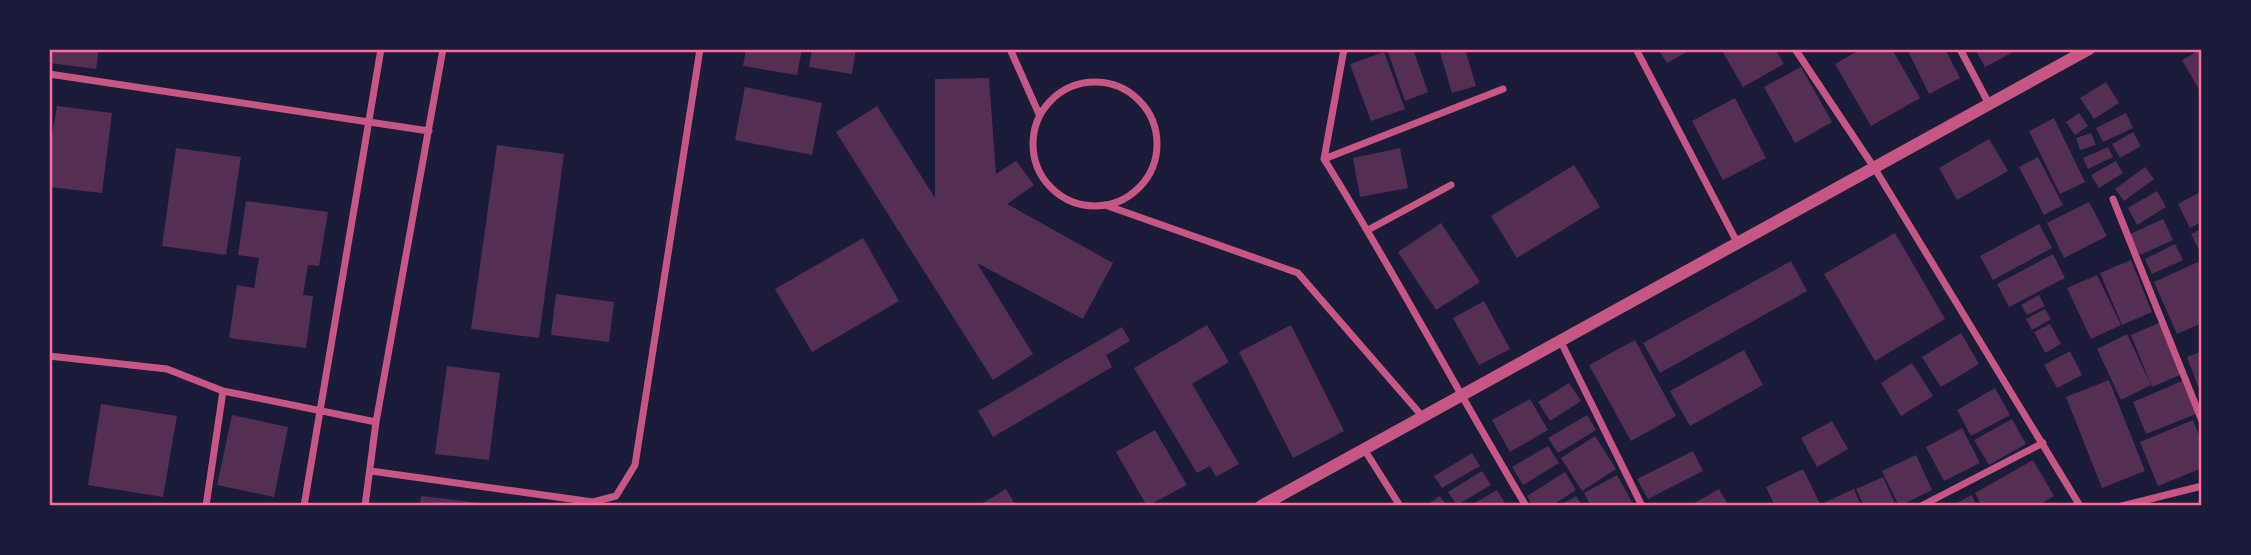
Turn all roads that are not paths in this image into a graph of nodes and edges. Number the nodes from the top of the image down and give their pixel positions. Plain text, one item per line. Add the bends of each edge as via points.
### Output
1 (381, 49) edge
2 (443, 49) edge
3 (700, 49) edge
4 (1010, 49) edge
5 (1344, 49) edge
6 (1636, 49) edge
7 (1795, 49) edge
8 (1960, 49) edge
9 (2089, 49) edge
10 (49, 74) edge
11 (1503, 89) dead end
12 (1990, 106) junction
13 (1039, 114) junction
14 (370, 120) junction
15 (429, 131) junction
16 (1324, 159) junction
17 (1875, 169) junction
18 (1451, 185) dead end
19 (2113, 199) dead end
20 (1105, 205) junction
21 (1368, 230) junction
22 (1738, 245) junction
23 (1559, 339) junction
24 (49, 356) edge
25 (223, 391) junction
26 (1459, 394) junction
27 (318, 412) junction
28 (1422, 416) junction
29 (2202, 421) edge
30 (376, 422) junction
31 (2043, 443) junction
32 (1364, 449) junction
33 (371, 471) junction
34 (2202, 486) edge
35 (1263, 505) edge
36 (206, 506) edge
37 (304, 506) edge
38 (365, 506) edge
39 (1400, 506) edge
40 (1526, 506) edge
41 (1642, 506) edge
42 (1921, 506) edge
43 (2080, 506) edge
44 (2122, 506) edge

1 - 14 street
2 - 15 street
3 - 33 street via 635,465 616,496 593,502
4 - 13 street
5 - 16 street
6 - 22 street
7 - 17 street
8 - 12 street
9 - 12 street
10 - 14 street
11 - 16 street
12 - 17 street
13 - 20 street via 1032,153 1038,172 1066,200
13 - 20 street via 1053,97 1092,81 1133,93 1147,108 1157,139 1152,170 1141,187 1125,199
14 - 15 street
14 - 27 street
15 - 30 street
16 - 21 street
17 - 22 street
17 - 31 street
18 - 21 street
19 - 29 street
20 - 28 street via 1298,273
21 - 26 street
22 - 23 street
23 - 26 street
23 - 41 street
24 - 25 street via 166,369
25 - 27 street
25 - 36 street
26 - 28 street
26 - 40 street
27 - 30 street
27 - 37 street
28 - 32 street
30 - 33 street
31 - 42 street
31 - 43 street
32 - 35 street
32 - 39 street
33 - 38 street
34 - 44 street

